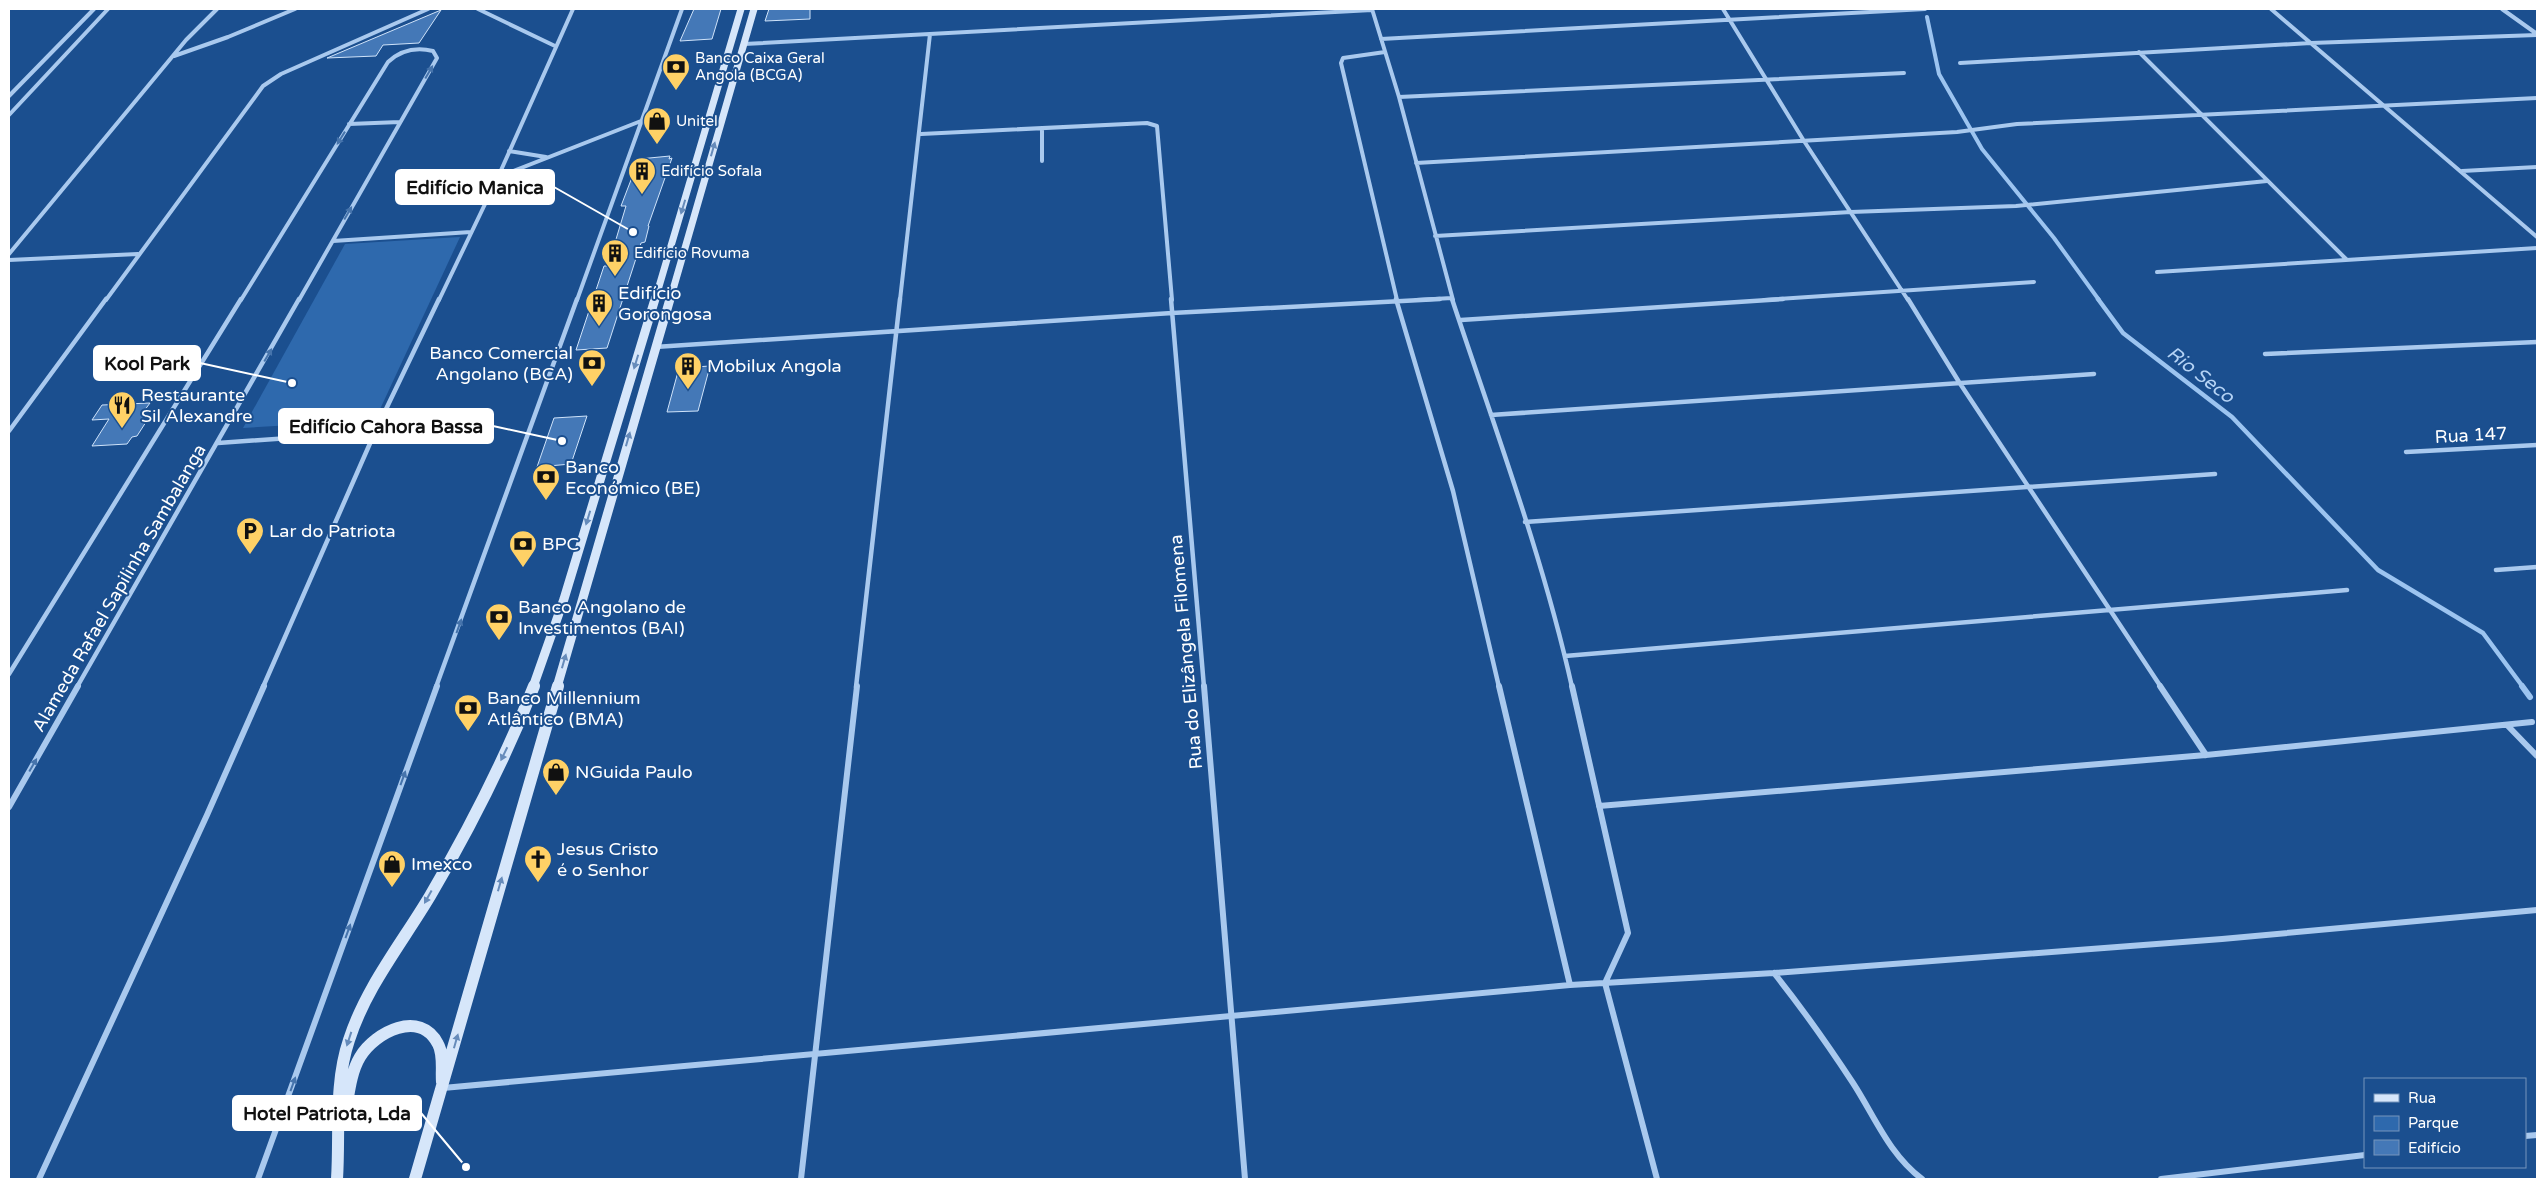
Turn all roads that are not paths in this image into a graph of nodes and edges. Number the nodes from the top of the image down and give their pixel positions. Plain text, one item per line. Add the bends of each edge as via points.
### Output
1 (94, 9) edge
2 (108, 9) edge
3 (217, 9) edge
4 (295, 9) edge
5 (428, 9) edge
6 (478, 9) edge
7 (573, 9) edge
8 (682, 9) edge
9 (741, 9) edge
10 (754, 9) edge
11 (1372, 9) edge
12 (1723, 9) edge
13 (1925, 9) edge
14 (2271, 9) edge
15 (2502, 9) edge
16 (1730, 20) junction
17 (930, 34) junction
18 (2537, 34) edge
19 (1381, 39) junction
20 (2311, 43) junction
21 (744, 44) junction
22 (555, 46) junction
23 (1385, 52) junction
24 (2139, 52) junction
25 (174, 56) junction
26 (1960, 63) dead end
27 (1904, 73) dead end
28 (1767, 80) junction
29 (9, 96) edge
30 (1399, 97) junction
31 (2537, 98) edge
32 (2382, 105) junction
33 (2200, 114) junction
34 (9, 116) edge
35 (641, 121) junction
36 (400, 122) junction
37 (349, 124) junction
38 (1042, 128) junction
39 (921, 134) junction
40 (1804, 141) junction
41 (509, 151) junction
42 (547, 158) junction
43 (1042, 162) dead end
44 (1416, 164) junction
45 (2537, 167) edge
46 (2461, 171) junction
47 (498, 177) junction
48 (2267, 181) junction
49 (1851, 212) junction
50 (471, 232) junction
51 (1435, 236) junction
52 (2537, 237) edge
53 (333, 241) junction
54 (2537, 248) edge
55 (9, 254) edge
56 (138, 254) junction
57 (9, 260) edge
58 (2346, 260) junction
59 (2157, 272) dead end
60 (2034, 282) dead end
61 (1904, 291) junction
62 (1452, 298) junction
63 (1397, 301) junction
64 (1172, 313) junction
65 (1461, 320) junction
66 (896, 331) junction
67 (2537, 342) edge
68 (655, 347) junction
69 (2265, 354) dead end
70 (2094, 374) dead end
71 (1959, 382) junction
72 (1491, 415) junction
73 (9, 431) edge
74 (375, 432) junction
75 (218, 443) junction
76 (2537, 445) edge
77 (2406, 452) dead end
78 (2215, 474) dead end
79 (2029, 488) junction
80 (1525, 522) junction
81 (2537, 567) edge
82 (2496, 570) dead end
83 (2347, 590) dead end
84 (2108, 609) junction
85 (1565, 656) junction
86 (9, 674) edge
87 (2532, 722) dead end
88 (2508, 726) junction
89 (2206, 755) junction
90 (2537, 756) edge
91 (1599, 806) junction
92 (9, 807) edge
93 (2537, 910) edge
94 (1774, 973) junction
95 (1605, 983) junction
96 (1570, 985) junction
97 (1230, 1016) junction
98 (816, 1054) junction
99 (443, 1088) junction
100 (340, 1145) junction
101 (2364, 1155) edge
102 (39, 1179) edge
103 (258, 1179) edge
104 (337, 1179) edge
105 (415, 1179) edge
106 (801, 1179) edge
107 (1245, 1179) edge
108 (1657, 1179) edge
109 (1922, 1179) edge
110 (2161, 1179) edge

1 - 29 street
2 - 34 street
3 - 25 street
4 - 25 street via 228,38
5 - 56 street via 271,79
6 - 22 street
7 - 22 street
8 - 35 street
9 -> 100 main road via 641,348 538,677 480,804 360,1011 347,1043 341,1076
10 - 21 main road
11 - 17 street
11 - 19 street
12 - 16 street
13 - 16 street
14 - 20 street
15 - 18 street
16 - 19 street
16 - 28 street
17 - 21 street
17 - 39 street
18 - 20 street
19 - 23 street
20 - 24 street
20 - 32 street
68 -> 21 main road
22 - 41 street
23 - 30 street
23 - 63 street via 1350,56 1343,58 1341,63
24 - 26 street
24 - 33 street
25 - 55 street
27 - 28 street
28 - 30 street
28 - 40 street
30 - 44 street
31 - 32 street
32 - 33 street
32 - 46 street
33 - 40 street
33 - 48 street
35 - 42 street
103 -> 35 street
36 - 37 street
36 -> 37 street, Alameda Rafael Sapilinha Sambalanga via 437,58 433,52 413,50 391,58
53 -> 36 street, Alameda Rafael Sapilinha Sambalanga
37 -> 86 street, Alameda Rafael Sapilinha Sambalanga
38 - 39 street
38 - 43 street
38 - 64 street, Rua do Elizângela Filomena via 1153,123 1157,126
39 - 66 street
40 - 44 street
40 - 49 street
41 - 42 street
41 - 47 street
42 - 47 street
44 - 51 street
45 - 46 street
46 - 52 street
47 - 50 street
48 - 49 street via 2016,206
48 - 58 street
49 - 51 street
49 - 61 street
50 - 53 street
50 - 74 street
51 - 62 street
75 -> 53 street, Alameda Rafael Sapilinha Sambalanga
54 - 58 street
56 - 57 street
56 - 73 street
58 - 59 street
60 - 61 street
61 - 65 street
61 - 71 street
62 - 63 street
62 - 65 street
63 - 64 street
63 - 96 street via 1453,491
64 - 66 street
64 - 97 street, Rua do Elizângela Filomena
65 - 72 street
66 - 68 street
66 - 98 street
67 - 69 street
99 -> 68 main road
70 - 71 street
71 - 72 street
71 - 79 street
72 - 80 street
74 - 75 street
74 - 102 street via 207,815
92 -> 75 street, Alameda Rafael Sapilinha Sambalanga
76 - 77 street, Rua 147
78 - 79 street
79 - 80 street
79 - 84 street
80 - 85 street
81 - 82 street
83 - 84 street
84 - 85 street
84 - 89 street
85 - 91 street
87 - 88 street
88 - 89 street
88 - 90 street
89 - 91 street
91 - 95 street via 1628,933
93 - 94 street via 2222,939
94 - 95 street
94 - 109 street via 1852,1082 1895,1155
95 - 96 street
95 - 108 street
96 - 97 street
97 - 98 street
97 - 107 street, Rua do Elizângela Filomena
98 - 99 street
98 - 106 street
99 - 100 main road via 439,1044 427,1031 412,1024 391,1030 371,1042 350,1080
99 - 105 main road
100 - 104 main road
101 - 110 street

